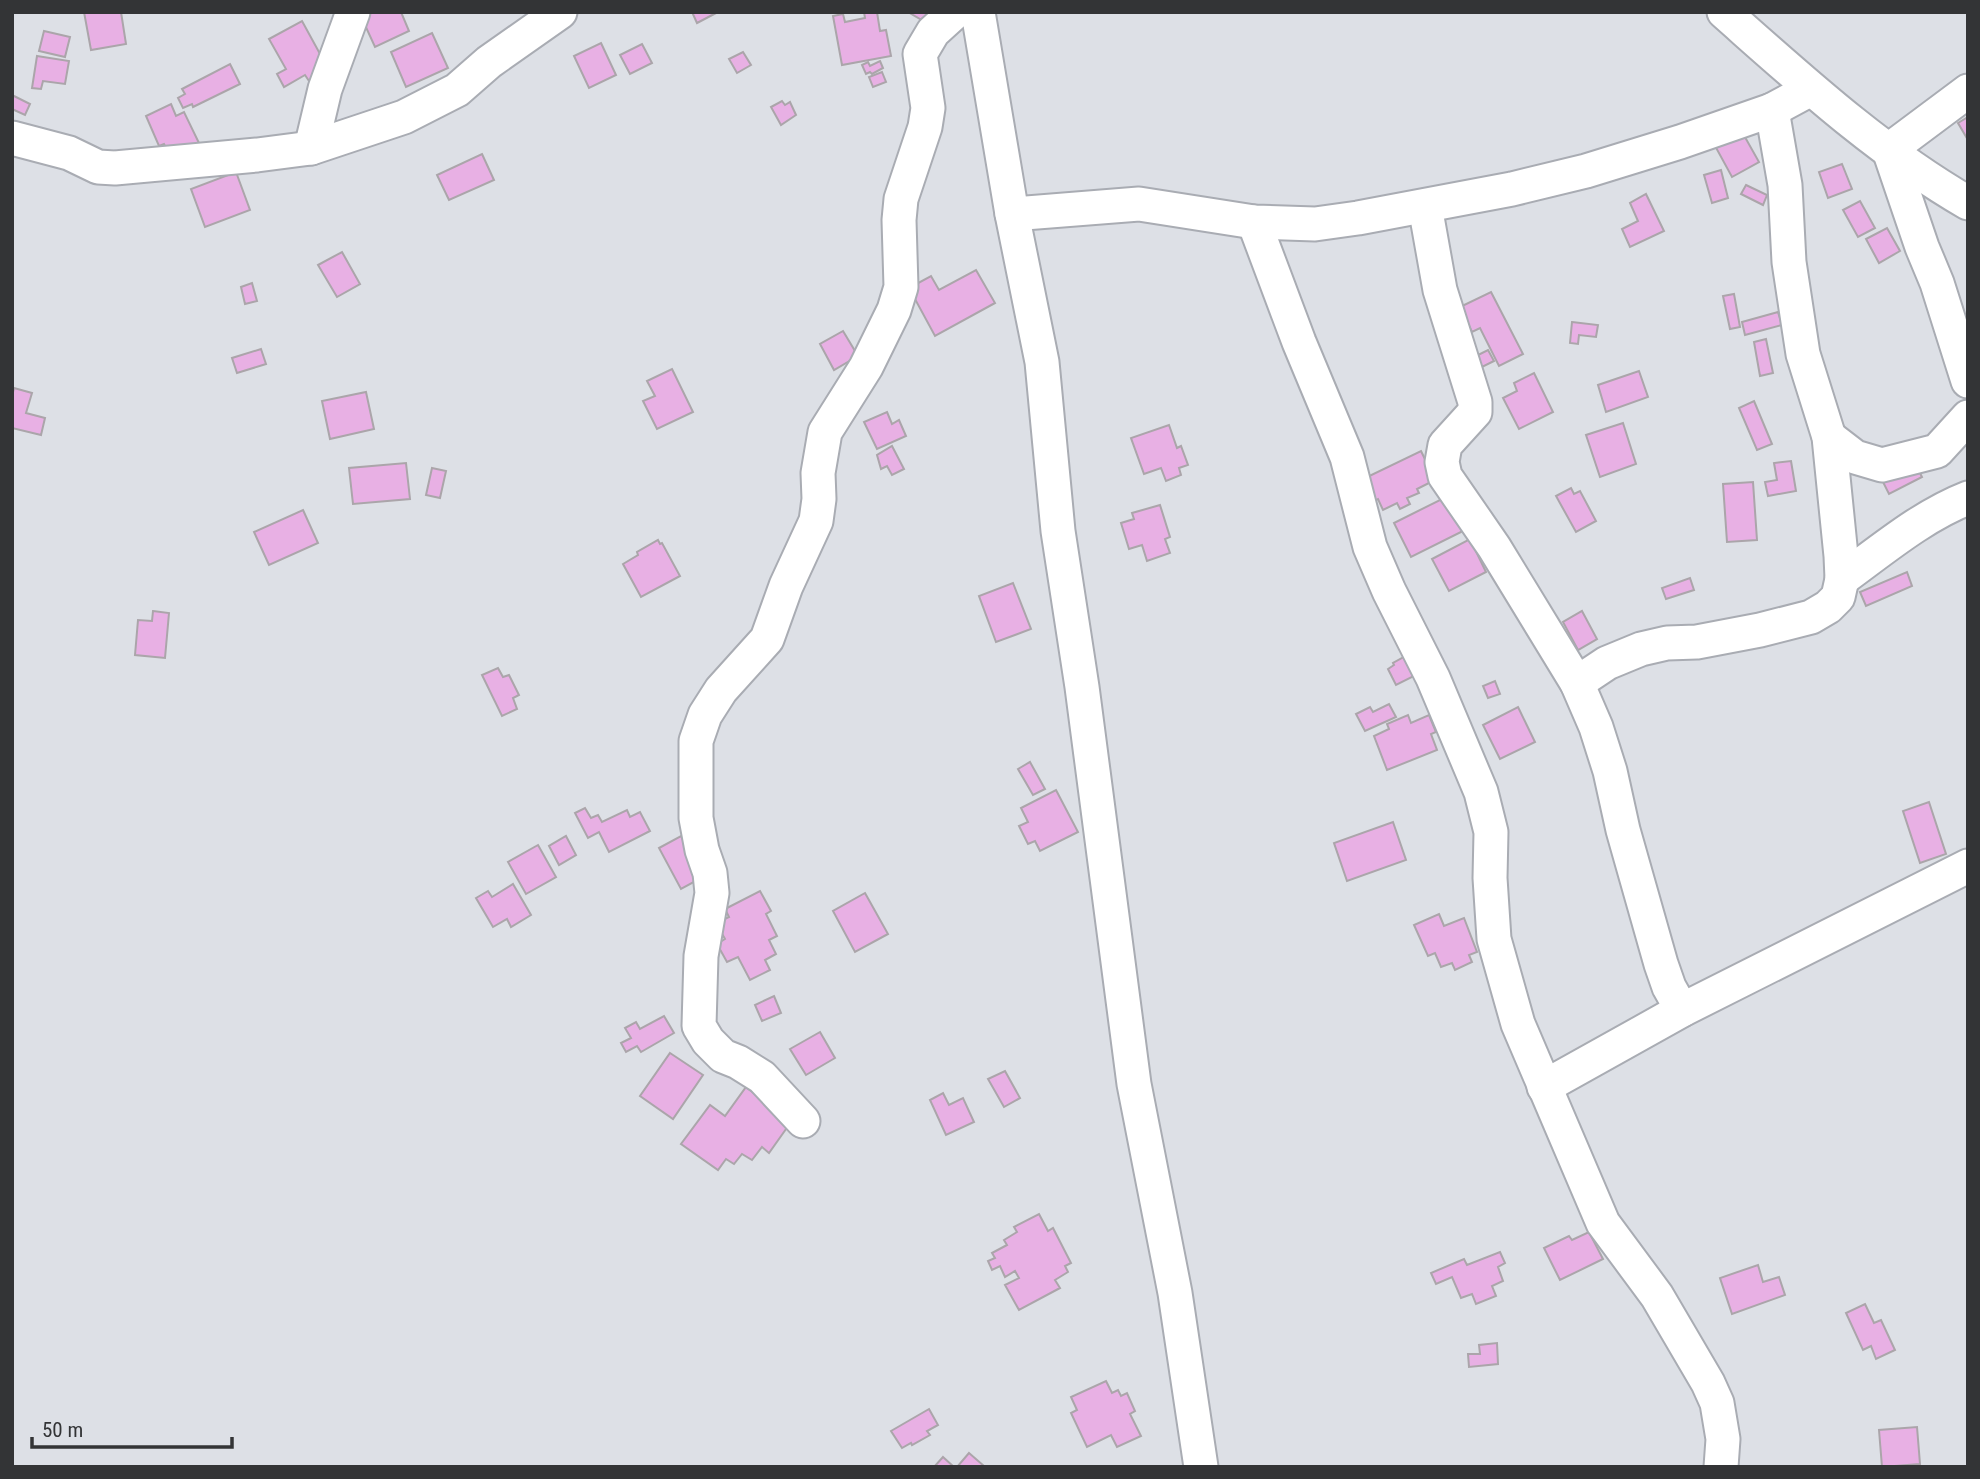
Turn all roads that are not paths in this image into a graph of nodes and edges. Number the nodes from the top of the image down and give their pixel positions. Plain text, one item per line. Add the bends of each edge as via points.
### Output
1 (353, 12) edge
2 (560, 12) edge
3 (955, 12) edge
4 (978, 12) edge
5 (1724, 12) edge
6 (1811, 89) junction
7 (1968, 90) edge
8 (1772, 110) junction
9 (12, 138) edge
10 (311, 148) junction
11 (1889, 150) junction
12 (1968, 203) edge
13 (1425, 206) junction
14 (1012, 214) junction
15 (1254, 222) junction
16 (1968, 381) edge
17 (1968, 417) edge
18 (1829, 437) junction
19 (1968, 498) edge
20 (1842, 579) junction
21 (1577, 683) junction
22 (1968, 866) edge
23 (1682, 1010) junction
24 (1544, 1087) junction
25 (803, 1121) dead end
26 (1201, 1467) edge
27 (1721, 1467) edge

1 - 10 street via 325,89
2 - 10 street via 457,90 404,117
3 - 25 street via 933,32 920,54 928,108 901,199 901,287 894,310 866,367 825,432 816,521 767,639 721,690 696,741 696,818 712,893 701,956 699,1026 723,1056 762,1077
4 - 14 street
5 - 6 street
6 - 8 street
6 - 11 street
7 - 11 street
8 - 13 street via 1586,171
8 - 18 street via 1803,354
9 - 10 street via 56,149 98,167 116,168
11 - 12 street
11 - 16 street
13 - 15 street via 1315,224
13 - 21 street via 1440,290 1475,402 1475,411 1445,445 1445,477
14 - 15 street via 1139,204
14 - 26 street via 1042,362 1058,531 1134,1084 1175,1293
15 - 24 street via 1347,457 1370,547 1481,792 1491,832 1494,939 1518,1024
17 - 18 street via 1937,451 1882,465 1855,457
18 - 20 street
19 - 20 street via 1902,535
20 - 21 street via 1838,597 1811,617 1698,642 1641,649 1607,663
21 - 23 street via 1610,771 1661,964
22 - 23 street
23 - 24 street
24 - 27 street via 1603,1223 1657,1296 1708,1382 1723,1439

